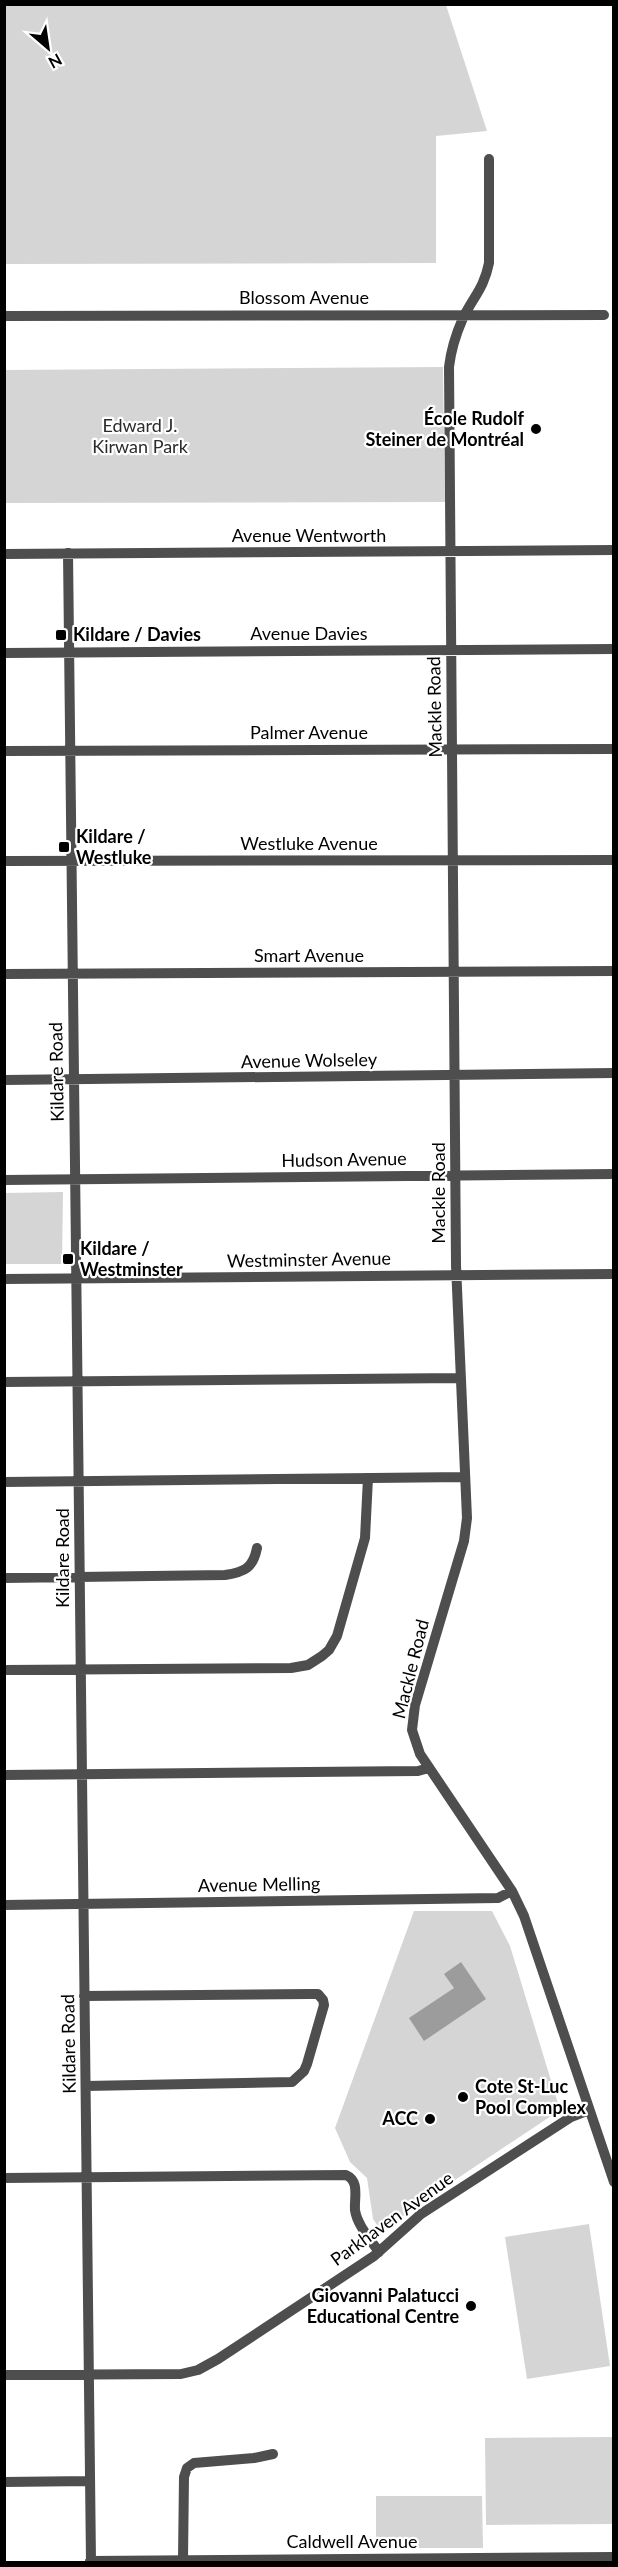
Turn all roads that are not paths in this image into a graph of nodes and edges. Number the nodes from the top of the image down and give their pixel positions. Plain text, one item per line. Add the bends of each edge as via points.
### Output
1 (489, 159) dead end
2 (465, 315) junction
3 (604, 315) dead end
4 (4, 316) edge
5 (614, 550) edge
6 (450, 552) junction
7 (68, 553) junction
8 (4, 554) edge
9 (614, 649) edge
10 (450, 651) junction
11 (70, 652) junction
12 (4, 653) edge
13 (452, 749) junction
14 (614, 749) edge
15 (4, 751) edge
16 (71, 751) junction
17 (453, 859) junction
18 (614, 860) edge
19 (4, 861) edge
20 (72, 861) junction
21 (614, 971) edge
22 (454, 972) junction
23 (4, 974) edge
24 (73, 974) junction
25 (614, 1073) edge
26 (454, 1076) junction
27 (73, 1079) junction
28 (4, 1080) edge
29 (614, 1174) edge
30 (456, 1175) junction
31 (76, 1179) junction
32 (4, 1180) edge
33 (614, 1274) edge
34 (457, 1275) junction
35 (76, 1278) junction
36 (4, 1279) edge
37 (461, 1378) junction
38 (4, 1382) edge
39 (77, 1382) junction
40 (465, 1477) junction
41 (368, 1478) junction
42 (79, 1480) junction
43 (4, 1482) edge
44 (257, 1548) dead end
45 (79, 1577) junction
46 (4, 1578) edge
47 (4, 1670) edge
48 (80, 1670) junction
49 (429, 1768) junction
50 (4, 1775) edge
51 (82, 1775) junction
52 (512, 1891) junction
53 (84, 1904) junction
54 (4, 1905) edge
55 (84, 1996) junction
56 (86, 2086) junction
57 (589, 2110) junction
58 (87, 2177) junction
59 (4, 2178) edge
60 (614, 2182) edge
61 (379, 2252) junction
62 (4, 2374) edge
63 (89, 2374) junction
64 (273, 2454) dead end
65 (90, 2481) junction
66 (4, 2482) edge
67 (614, 2557) edge
68 (183, 2559) junction
69 (91, 2562) edge

1 - 2 street, Mackle Road via 489,263 486,279
2 - 3 street, Blossom Avenue
2 - 4 street, Blossom Avenue
2 - 6 street, Mackle Road via 452,343 449,367
5 - 6 street, Avenue Wentworth
6 - 7 street, Avenue Wentworth
6 - 10 street, Mackle Road
7 - 8 street, Avenue Wentworth
7 - 11 street, Kildare Road
9 - 10 street, Avenue Davies
10 - 11 street, Avenue Davies
10 - 13 street, Mackle Road
11 - 12 street, Avenue Davies
11 - 16 street, Kildare Road
13 - 14 street, Palmer Avenue
13 - 16 street, Palmer Avenue
13 - 17 street, Mackle Road
15 - 16 street, Palmer Avenue
16 - 20 street, Kildare Road
17 - 18 street, Westluke Avenue
17 - 20 street, Westluke Avenue
17 - 22 street, Mackle Road
19 - 20 street, Westluke Avenue
20 - 24 street, Kildare Road
21 - 22 street, Smart Avenue
22 - 24 street, Smart Avenue
22 - 26 street, Mackle Road
23 - 24 street, Smart Avenue
24 - 27 street, Kildare Road
25 - 26 street, Avenue Wolseley
26 - 27 street, Avenue Wolseley
26 - 30 street, Mackle Road
27 - 28 street, Avenue Wolseley
27 - 31 street, Kildare Road
29 - 30 street, Hudson Avenue
30 - 31 street, Hudson Avenue
30 - 34 street, Mackle Road
31 - 32 street, Hudson Avenue
31 - 35 street, Kildare Road
33 - 34 street, Westminster Avenue
34 - 35 street, Westminster Avenue
34 - 37 street, Mackle Road
35 - 36 street, Westminster Avenue
35 - 39 street, Kildare Road
37 - 39 street
37 - 40 street, Mackle Road
38 - 39 street
39 - 42 street, Kildare Road
40 - 41 street
40 - 49 street, Mackle Road via 465,1535 412,1718 415,1741
41 - 42 street
41 - 48 street via 364,1545 337,1636 329,1650 317,1659 291,1668
42 - 43 street
42 - 45 street, Kildare Road
44 - 45 street via 254,1561 241,1573
45 - 46 street
45 - 48 street, Kildare Road
47 - 48 street
48 - 51 street, Kildare Road
49 - 51 street via 418,1772
49 - 52 street, Mackle Road
50 - 51 street
51 - 53 street, Kildare Road
52 - 53 street, Avenue Melling via 498,1898
52 - 57 street, Mackle Road via 531,1933
53 - 54 street, Avenue Melling
53 - 55 street, Kildare Road
55 - 56 street, Kildare Road
55 - 56 street via 318,1994 324,2006 304,2072 292,2082
56 - 58 street, Kildare Road
57 - 60 street, Mackle Road
57 - 61 street, Parkhaven Avenue via 571,2117 420,2214
58 - 59 street
58 - 61 street via 349,2176 355,2185 357,2218
58 - 63 street, Kildare Road
61 - 63 street, Parkhaven Avenue via 219,2360 198,2370 181,2374
62 - 63 street, Parkhaven Avenue
63 - 65 street, Kildare Road
64 - 68 street via 206,2461 187,2468
65 - 66 street
65 - 69 street, Kildare Road
67 - 68 street, Caldwell Avenue
68 - 69 street, Caldwell Avenue

